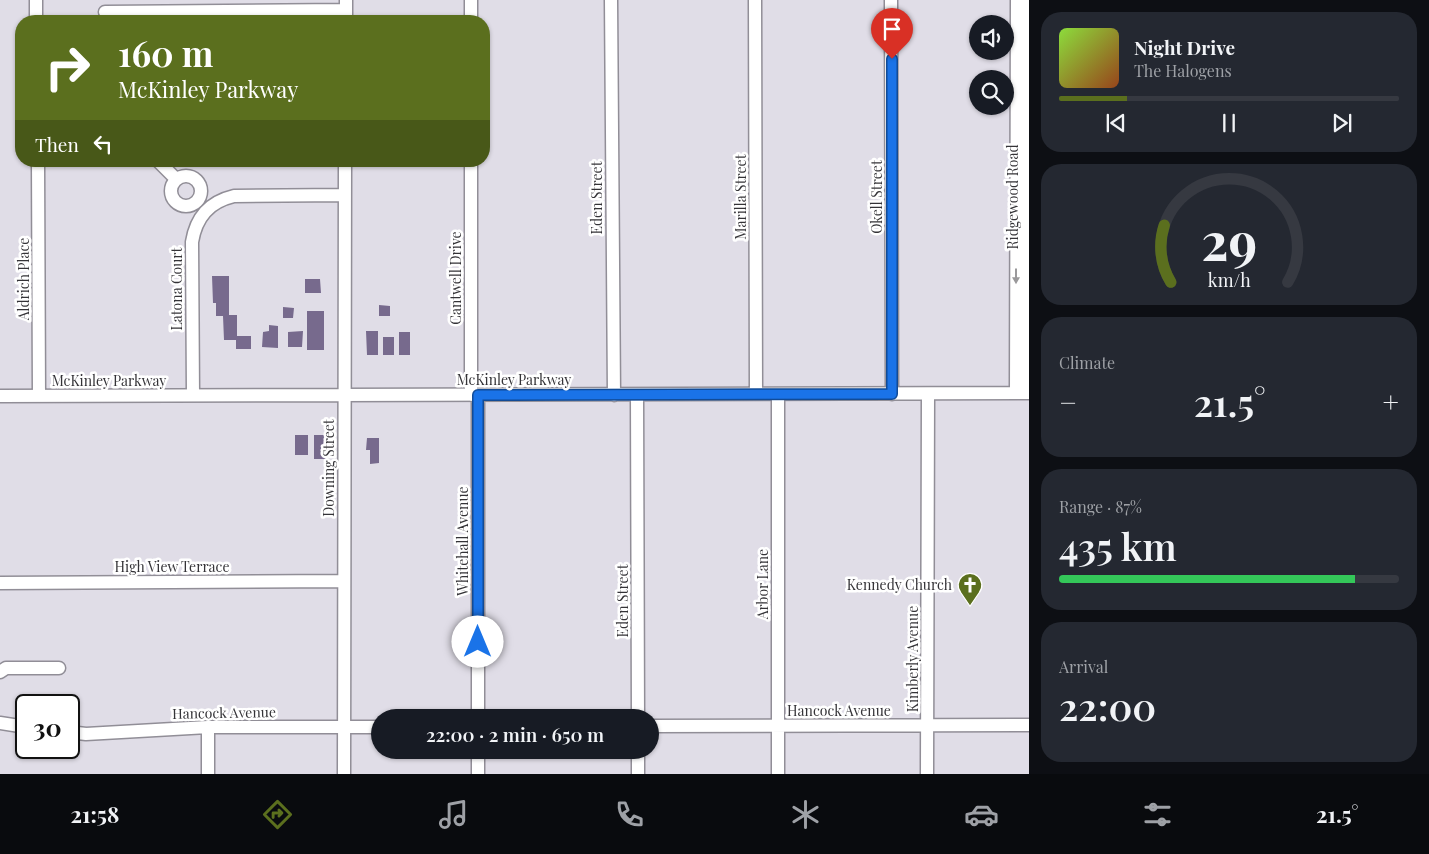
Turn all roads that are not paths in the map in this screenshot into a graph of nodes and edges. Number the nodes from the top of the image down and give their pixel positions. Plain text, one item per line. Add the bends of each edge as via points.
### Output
1 (36, 0) edge
2 (471, 0) edge
3 (611, 0) edge
4 (755, 0) edge
5 (891, 0) edge
6 (1017, 0) edge
7 (1028, 0) edge
8 (170, 6) edge
9 (346, 10) edge
10 (104, 12) dead end
11 (36, 15) edge
12 (471, 15) edge
13 (1023, 74) edge
14 (38, 167) edge
15 (164, 167) edge
16 (345, 167) edge
17 (471, 167) edge
18 (176, 179) junction
19 (345, 195) junction
20 (202, 205) junction
21 (1024, 393) edge
22 (756, 394) junction
23 (778, 394) junction
24 (892, 394) junction
25 (928, 394) junction
26 (345, 395) junction
27 (475, 395) junction
28 (614, 395) junction
29 (637, 395) junction
30 (0, 396) edge
31 (39, 396) junction
32 (193, 396) junction
33 (344, 581) junction
34 (0, 583) edge
35 (59, 668) dead end
36 (0, 672) edge
37 (478, 709) edge
38 (638, 709) edge
39 (0, 723) edge
40 (15, 725) edge
41 (928, 725) junction
42 (1029, 725) edge
43 (659, 726) edge
44 (778, 726) junction
45 (208, 727) junction
46 (344, 727) junction
47 (371, 727) edge
48 (80, 733) edge
49 (478, 759) edge
50 (638, 759) edge
51 (208, 774) edge
52 (344, 774) edge
53 (478, 774) edge
54 (638, 774) edge
55 (778, 774) edge
56 (927, 774) edge

1 - 11 street
2 - 12 street
3 - 28 street, Eden Street
4 - 22 street, Marilla Street
5 - 24 street, Okell Street
6 - 13 street, Ridgewood Road
7 - 13 street, Ridgewood Road
8 - 9 street
8 - 10 street
13 - 21 street, Ridgewood Road
14 - 31 street, Aldrich Place
15 - 18 street
16 - 19 street, Downing Street
17 - 27 street, Cantwell Drive
18 - 20 street via 188,175 197,180
18 - 20 street via 170,190 176,202 188,206
19 - 20 street via 234,196
19 - 26 street, Downing Street
20 - 32 street, Latona Court via 192,242
21 - 25 street, McKinley Parkway
22 - 23 street, McKinley Parkway
22 - 29 street, McKinley Parkway
23 - 24 street, McKinley Parkway
23 - 44 street, Arbor Lane
24 - 25 street, McKinley Parkway
25 - 41 street, Kimberly Avenue
26 - 27 street, McKinley Parkway
26 - 32 street, McKinley Parkway
26 - 33 street, Downing Street
27 - 28 street, McKinley Parkway
27 - 37 street, Whitehall Avenue
28 - 29 street, McKinley Parkway
29 - 38 street, Eden Street
30 - 31 street, McKinley Parkway
31 - 32 street, McKinley Parkway
33 - 34 street, High View Terrace
33 - 46 street, Downing Street
35 - 36 street via 6,668
39 - 40 street
41 - 42 street, Hancock Avenue
41 - 44 street, Hancock Avenue
41 - 56 street, Kimberly Avenue
43 - 44 street, Hancock Avenue
44 - 55 street, Arbor Lane
45 - 46 street, Hancock Avenue
45 - 48 street, Hancock Avenue
45 - 51 street
46 - 47 street, Hancock Avenue
46 - 52 street, Downing Street
49 - 53 street
50 - 54 street

